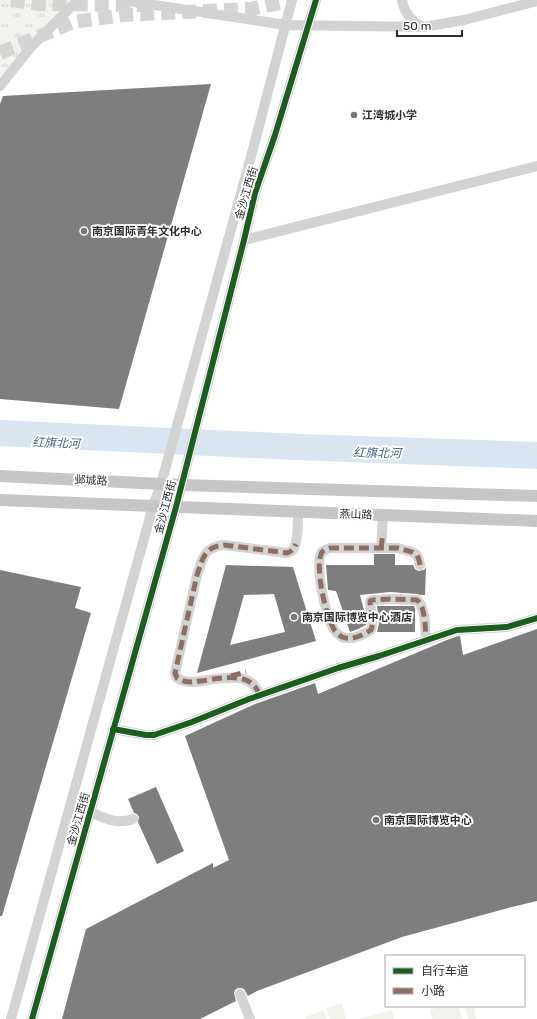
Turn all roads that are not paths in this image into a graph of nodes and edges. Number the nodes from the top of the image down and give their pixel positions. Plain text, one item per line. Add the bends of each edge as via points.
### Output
1 (78, 0) edge
2 (122, 0) edge
3 (292, 0) edge
4 (316, 0) edge
5 (402, 0) edge
6 (537, 1) edge
7 (286, 25) junction
8 (308, 25) junction
9 (424, 27) junction
10 (0, 86) edge
11 (537, 166) edge
12 (244, 240) junction
13 (0, 476) edge
14 (161, 484) junction
15 (182, 484) junction
16 (537, 496) edge
17 (0, 500) edge
18 (153, 506) junction
19 (176, 507) junction
20 (298, 512) junction
21 (383, 515) junction
22 (537, 520) edge
23 (381, 548) junction
24 (420, 565) dead end
25 (537, 618) edge
26 (426, 640) junction
27 (246, 672) dead end
28 (226, 678) junction
29 (259, 696) junction
30 (113, 729) junction
31 (90, 812) junction
32 (133, 819) dead end
33 (240, 994) dead end
34 (11, 1019) edge
35 (32, 1019) edge
36 (250, 1019) edge

1 - 10 street via 32,46
2 - 7 street
3 - 7 street, 金沙江西街
4 - 8 street, 金沙江西街
5 - 9 street via 408,16
6 - 9 street via 464,20
7 - 8 street
7 - 14 street, 金沙江西街
8 - 9 street
8 - 12 street, 金沙江西街 via 255,193
11 - 12 street
12 - 15 street, 金沙江西街
13 - 14 main road, 邺城路
14 - 15 main road, 邺城路
14 - 18 street, 金沙江西街
15 - 16 main road
15 - 19 street, 金沙江西街
17 - 18 main road
18 - 19 main road
18 - 34 street, 金沙江西街
19 - 20 main road, 燕山路
19 - 30 street, 金沙江西街
20 - 21 main road, 燕山路
20 - 28 street via 296,544 291,551 287,553 216,545 206,553 202,562 175,673 177,678 192,682
21 - 22 main road, 燕山路
21 - 23 street
23 - 24 street via 398,548 412,552 417,555
23 - 26 street via 330,548 322,553 319,570 322,593 335,631 342,637 350,638 362,636 371,630 372,600 417,600 423,610
25 - 26 street via 507,627 457,630
26 - 29 street
27 - 28 street
28 - 29 street via 241,679 252,684
29 - 30 street via 154,735 146,736
30 - 31 street, 金沙江西街
31 - 32 street via 112,821 125,822
31 - 35 street, 金沙江西街
33 - 36 street

